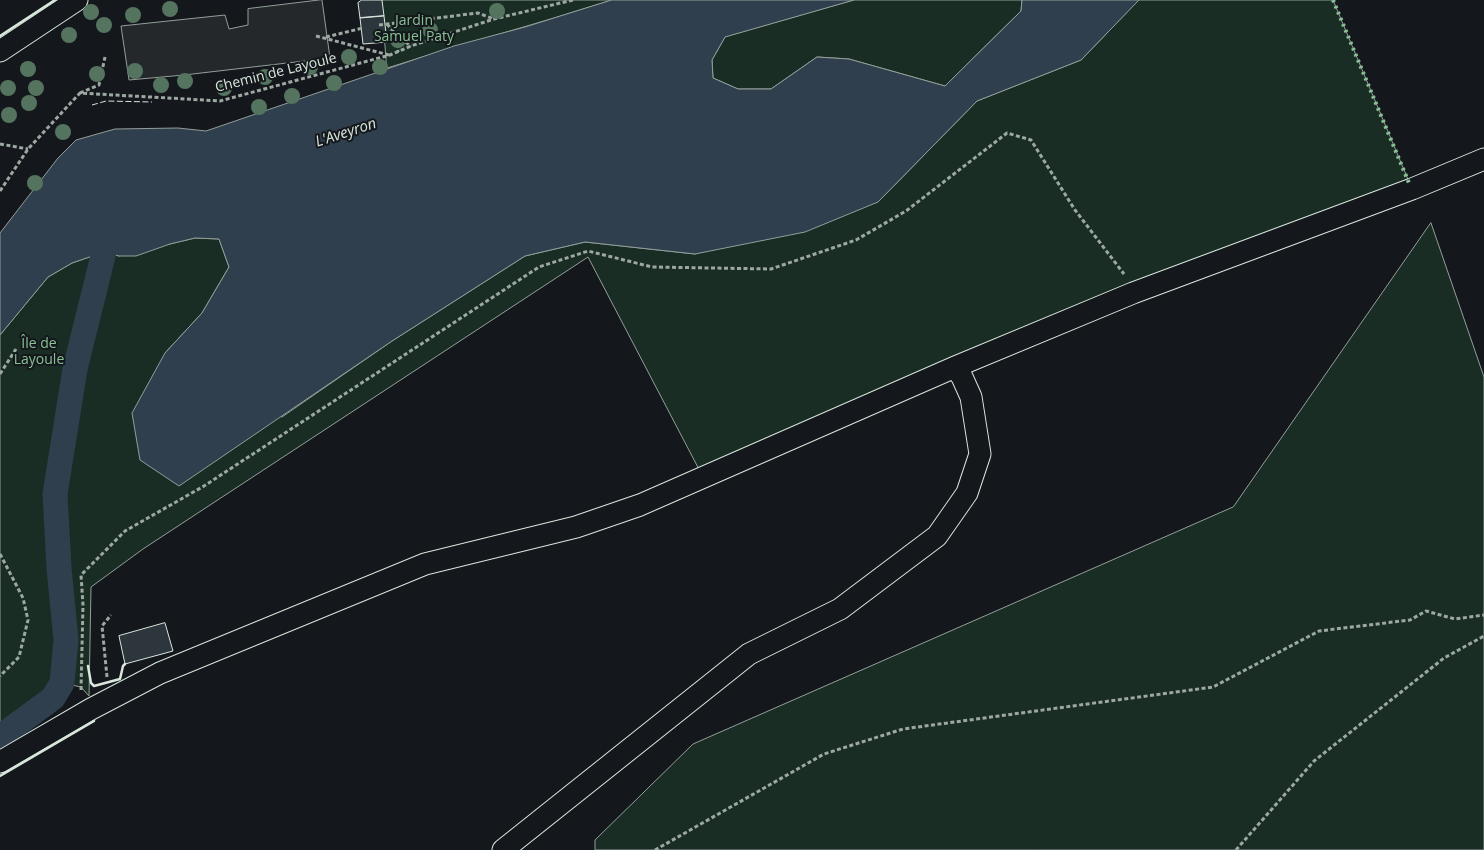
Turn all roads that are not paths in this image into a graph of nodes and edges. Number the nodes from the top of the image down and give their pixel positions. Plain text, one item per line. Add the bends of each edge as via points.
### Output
1 (77, 0) edge
2 (0, 51) edge
3 (1484, 159) edge
4 (955, 367) junction
5 (0, 762) edge
6 (503, 850) edge

1 - 2 street
3 - 4 street via 1412,189 1133,292
4 - 5 street via 640,505 576,527 425,564 160,673
4 - 6 street via 971,397 980,454 967,493 937,536 840,609 749,654

